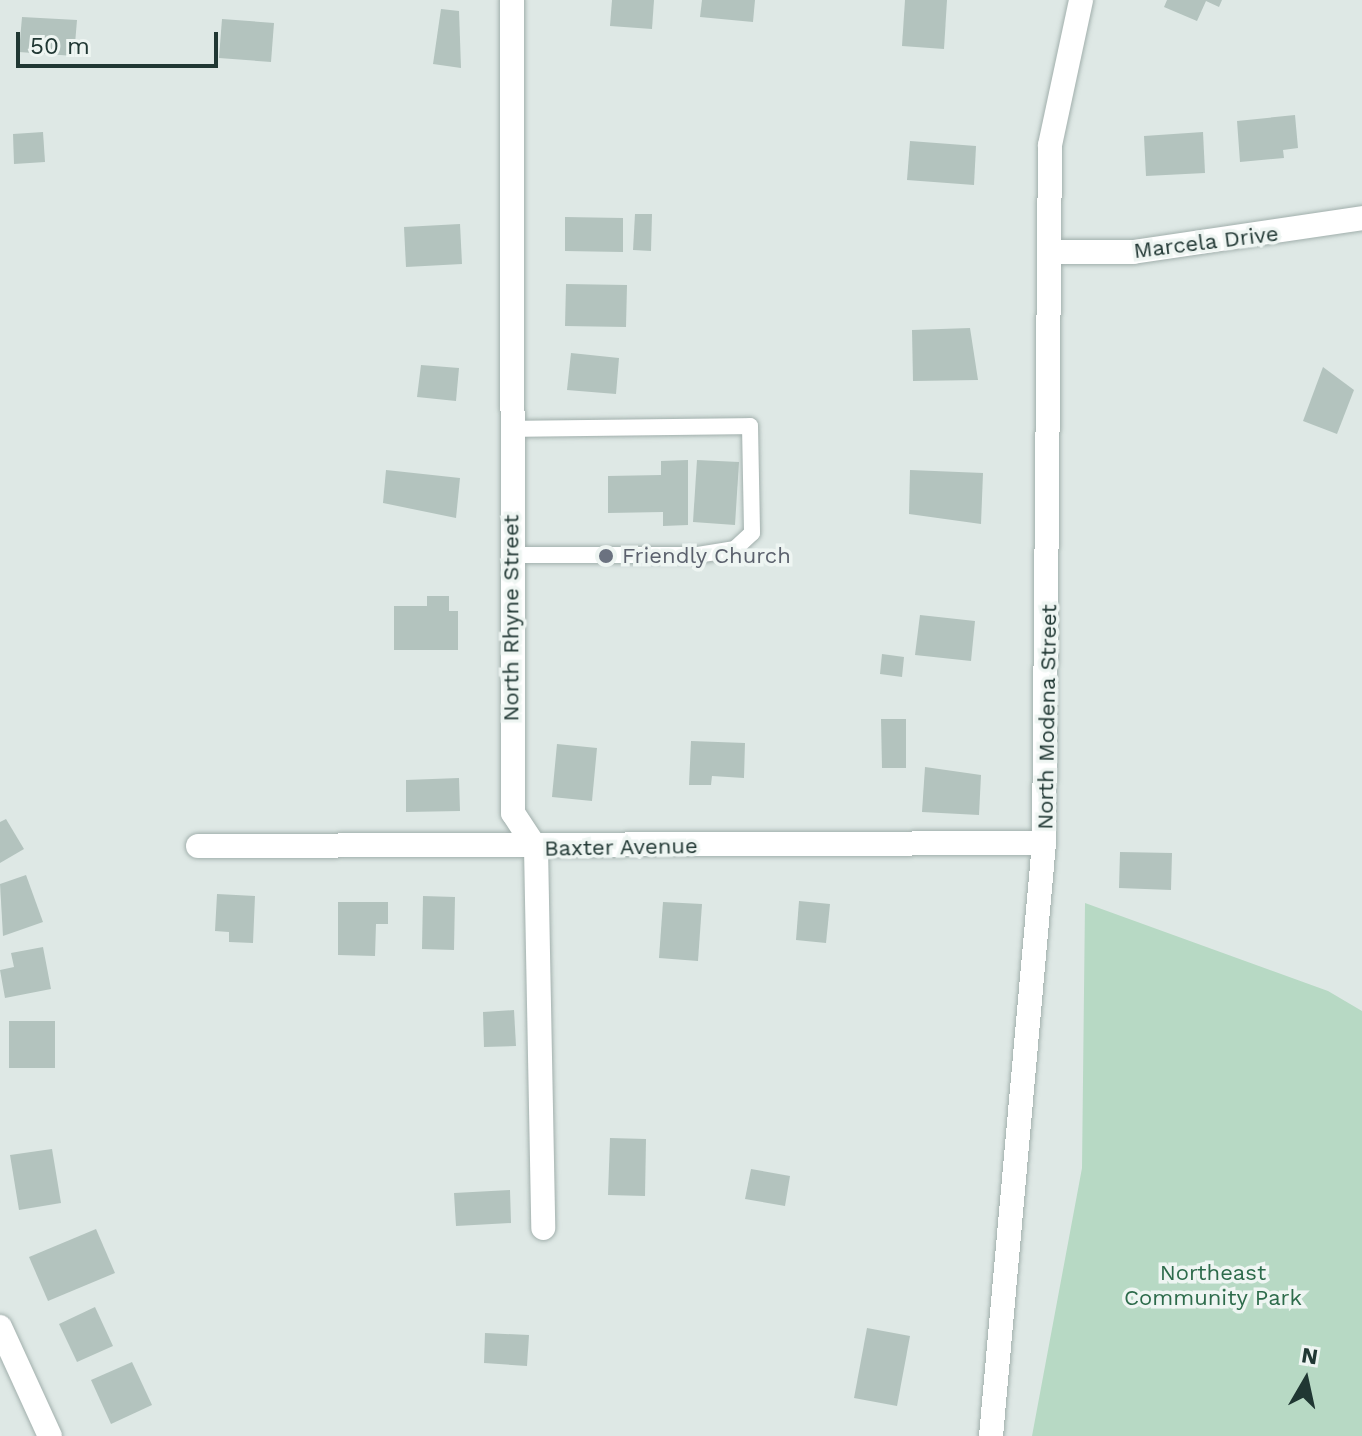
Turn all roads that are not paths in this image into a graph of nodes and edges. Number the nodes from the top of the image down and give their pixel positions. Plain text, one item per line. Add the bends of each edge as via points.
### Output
1 (512, 0) edge
2 (1081, 0) edge
3 (1362, 218) edge
4 (1049, 252) junction
5 (510, 429) junction
6 (511, 555) junction
7 (1044, 843) junction
8 (198, 846) dead end
9 (536, 848) junction
10 (543, 1228) dead end
11 (0, 1327) edge
12 (50, 1436) edge
13 (991, 1436) edge

1 - 5 street, North Rhyne Street
2 - 4 street, North Modena Street via 1050,145
3 - 4 street, Marcela Drive via 1133,252
4 - 7 street, North Modena Street
5 - 6 street, North Rhyne Street
5 - 6 lane via 750,426 752,533 735,549 696,555
6 - 9 street, North Rhyne Street via 513,813
7 - 9 street, Baxter Avenue
7 - 13 street, North Modena Street
8 - 9 street, Baxter Avenue
9 - 10 street
11 - 12 street

